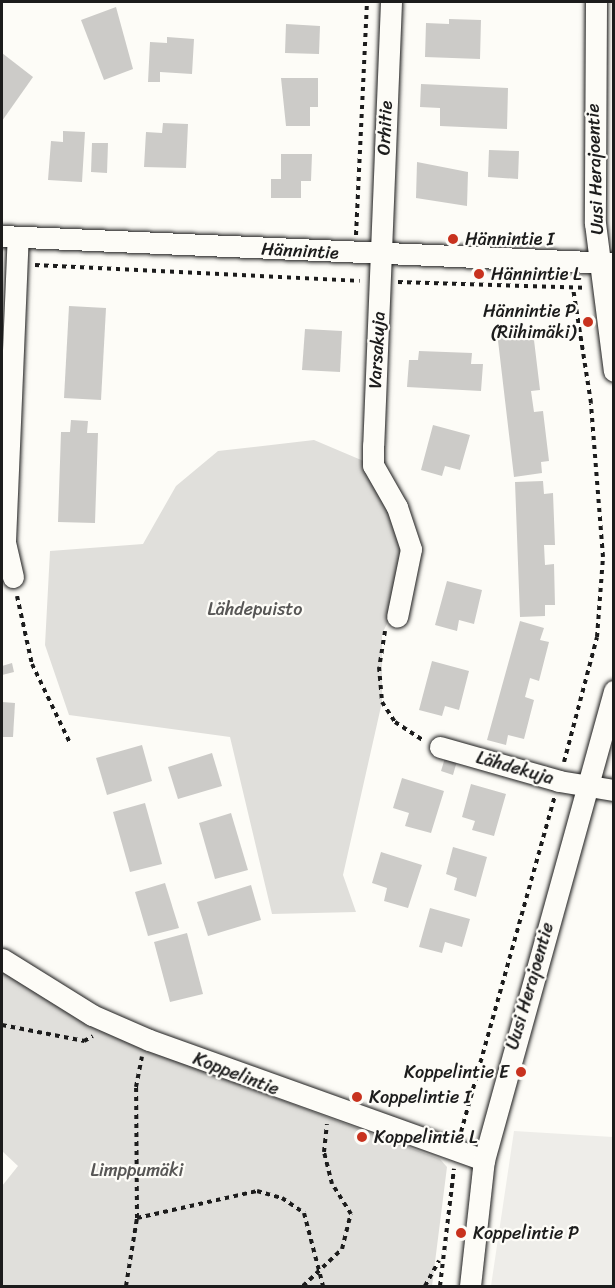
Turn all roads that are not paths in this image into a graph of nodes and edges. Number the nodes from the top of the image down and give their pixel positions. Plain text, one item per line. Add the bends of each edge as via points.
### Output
1 (391, 2) edge
2 (596, 2) edge
3 (10, 237) edge
4 (379, 255) junction
5 (606, 263) edge
6 (614, 371) edge
7 (13, 577) road end
8 (397, 617) road end
9 (614, 691) edge
10 (440, 747) road end
11 (592, 785) junction
12 (614, 790) edge
13 (2, 959) edge
14 (483, 1160) junction
15 (470, 1287) edge

1 - 4 street, Orhitie
2 - 5 street, Uusi Herajoentie via 592,124
3 - 4 street, Hännintie
3 - 7 street via 17,264 5,541
4 - 5 street, Hännintie
4 - 8 street, Varsakuja via 373,465 397,507 411,549
5 - 6 street, Uusi Herajoentie
9 - 11 street, Uusi Herajoentie
10 - 11 street, Lähdekuja
11 - 12 street, Lähdekuja
11 - 14 street, Uusi Herajoentie
13 - 14 street, Koppelintie via 149,1040 329,1108
14 - 15 street, Uusi Herajoentie

